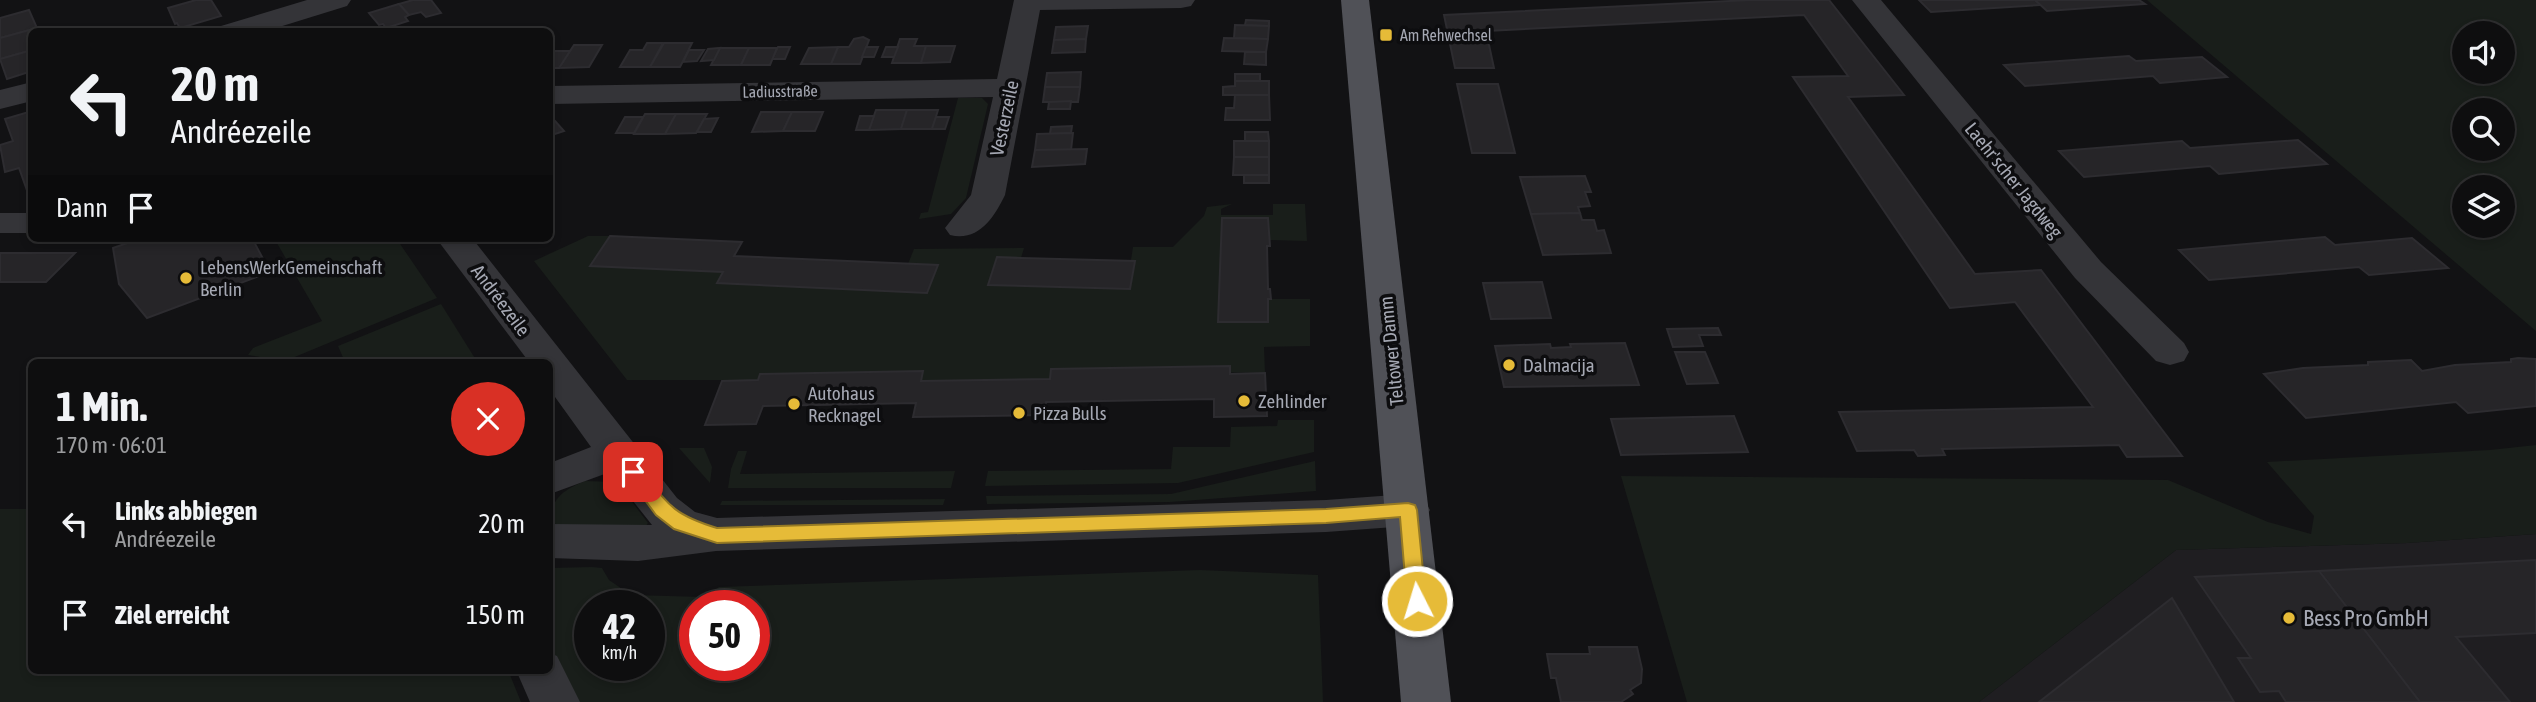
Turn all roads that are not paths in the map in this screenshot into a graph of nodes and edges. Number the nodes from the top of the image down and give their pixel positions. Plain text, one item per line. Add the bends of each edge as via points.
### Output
1 (337, 0) edge
2 (1181, 0) edge
3 (1355, 0) edge
4 (1867, 0) edge
5 (1028, 1) edge
6 (295, 15) edge
7 (246, 28) edge
8 (1010, 88) junction
9 (28, 92) edge
10 (553, 95) edge
11 (0, 100) edge
12 (0, 223) edge
13 (28, 223) edge
14 (962, 228) dead end
15 (457, 242) edge
16 (2170, 352) dead end
17 (546, 359) edge
18 (553, 368) edge
19 (618, 453) junction
20 (553, 478) edge
21 (1408, 510) junction
22 (717, 536) junction
23 (553, 541) edge
24 (542, 674) edge
25 (555, 702) edge
26 (1426, 702) edge

1 - 6 street
2 - 5 street
3 - 21 main road, Teltower Damm
4 - 16 street, Laehr'scher Jagdweg via 2088,270
5 - 8 street, Vesterzeile
6 - 7 street
8 - 10 street, Ladiusstraße
8 - 14 street, Vesterzeile via 988,195
9 - 11 street
12 - 13 street
15 - 17 street, Andréezeile
18 - 19 street, Andréezeile
19 - 20 street
19 - 22 street, Andréezeile via 662,510 680,524
21 - 22 street, Andréezeile
21 - 26 main road, Teltower Damm
22 - 23 street via 638,544
24 - 25 street

